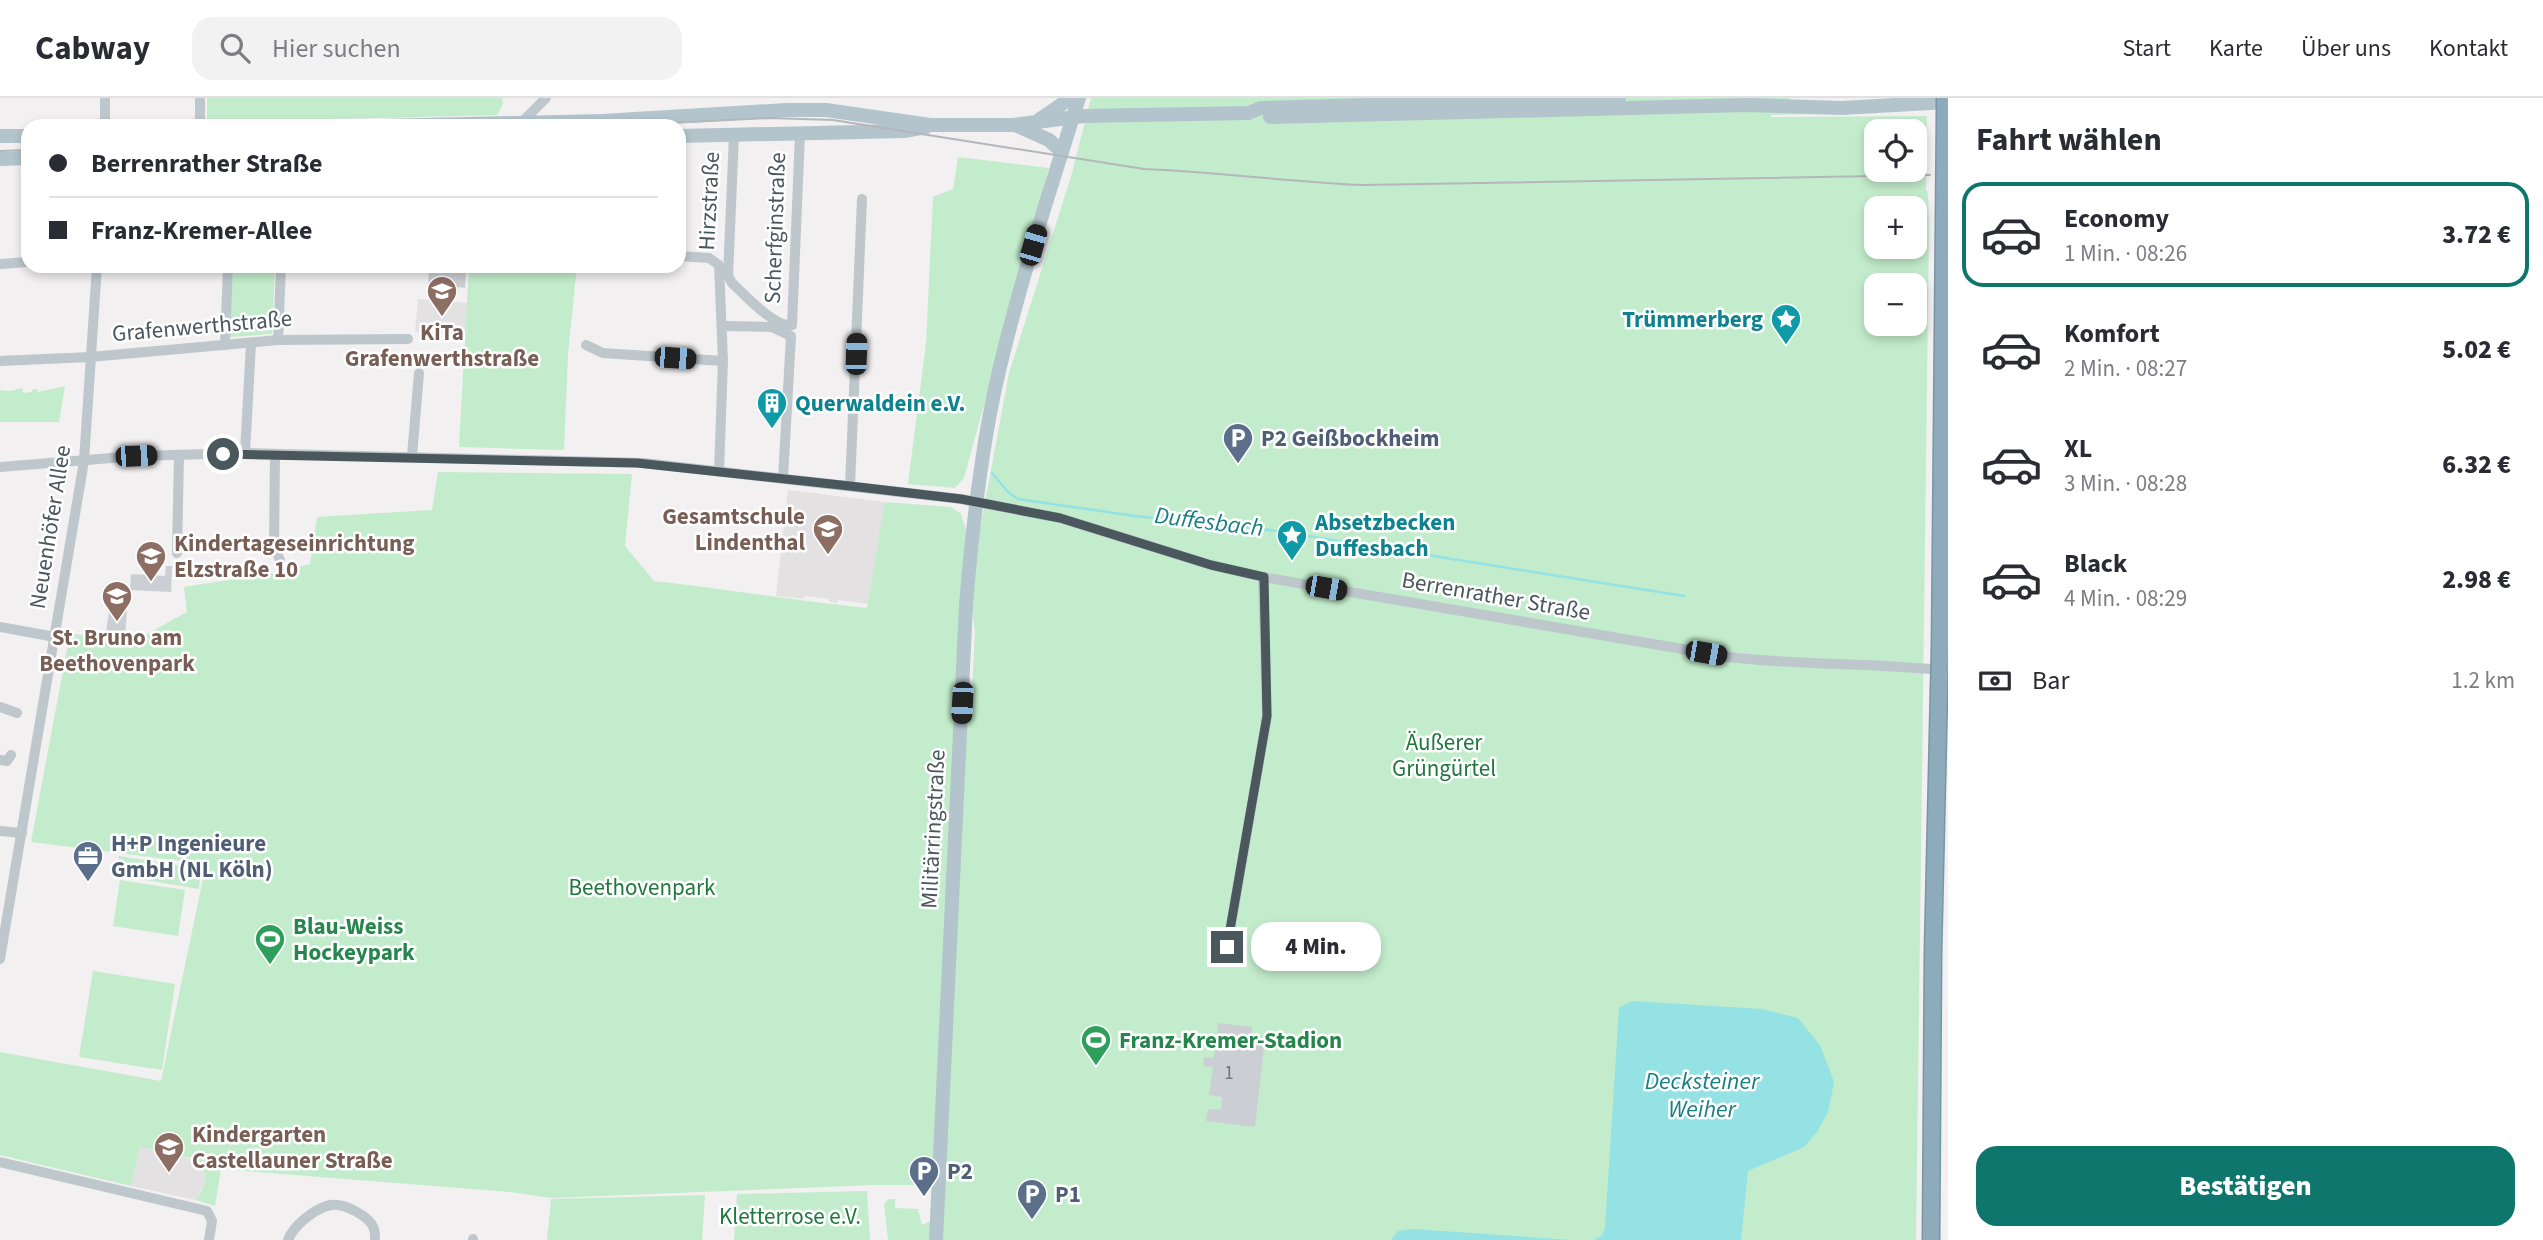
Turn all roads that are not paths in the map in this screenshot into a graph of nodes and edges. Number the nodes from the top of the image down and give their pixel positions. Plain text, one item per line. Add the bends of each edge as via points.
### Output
1 (105, 98) edge
2 (200, 98) edge
3 (547, 98) edge
4 (1071, 98) edge
5 (1079, 98) edge
6 (1087, 98) edge
7 (1619, 98) edge
8 (1812, 101) edge
9 (1946, 105) edge
10 (787, 110) junction
11 (1249, 113) junction
12 (1105, 116) junction
13 (1074, 117) junction
14 (105, 119) edge
15 (200, 119) edge
16 (525, 119) edge
17 (545, 119) edge
18 (631, 119) edge
19 (1032, 123) junction
20 (930, 125) junction
21 (1013, 125) junction
22 (800, 134) junction
23 (21, 135) edge
24 (734, 135) junction
25 (774, 135) junction
26 (0, 136) edge
27 (686, 136) edge
28 (1062, 152) junction
29 (0, 159) edge
30 (21, 159) edge
31 (862, 198) dead end
32 (686, 257) edge
33 (21, 262) edge
34 (0, 264) edge
35 (97, 273) edge
36 (228, 273) edge
37 (281, 273) edge
38 (723, 326) junction
39 (791, 331) junction
40 (408, 339) dead end
41 (278, 340) junction
42 (225, 345) junction
43 (586, 345) dead end
44 (250, 348) junction
45 (92, 356) junction
46 (0, 361) edge
47 (723, 361) junction
48 (419, 373) dead end
49 (245, 453) junction
50 (275, 454) junction
51 (179, 455) junction
52 (412, 456) junction
53 (84, 461) junction
54 (0, 467) edge
55 (719, 471) junction
56 (783, 478) junction
57 (850, 486) junction
58 (976, 502) junction
59 (177, 553) dead end
60 (280, 560) dead end
61 (1264, 577) junction
62 (0, 627) edge
63 (55, 637) junction
64 (1948, 671) edge
65 (0, 707) edge
66 (18, 713) dead end
67 (0, 831) edge
68 (22, 833) junction
69 (1227, 947) dead end
70 (0, 959) edge
71 (0, 1162) edge
72 (209, 1240) edge
73 (288, 1240) edge
74 (375, 1240) edge
75 (936, 1240) edge
76 (1931, 1240) edge

1 - 14 street
2 - 15 street
3 - 16 street
3 - 17 street
4 - 19 main road
5 - 13 main road, Militärringstraße
6 - 12 main road
7 - 11 main road via 1299,106
8 - 9 main road
8 - 11 main road via 1791,106 1260,118
9 - 76 highway, bridge
10 - 18 main road
10 - 20 main road via 825,110
10 - 25 main road via 794,124
11 - 12 main road
12 - 13 main road
13 - 19 main road
13 - 28 main road, Militärringstraße
19 - 21 main road
20 - 21 main road
20 - 22 main road via 904,131
21 - 28 main road via 1049,140
22 - 25 main road
22 - 39 street, Scherfginstraße
23 - 26 main road
24 - 25 main road
24 - 27 main road
24 - 39 street, Hirzstraße via 727,269 732,283
28 - 58 main road, Militärringstraße via 1006,342
29 - 30 main road
31 - 57 street
32 - 38 street, Hirzstraße via 717,261
33 - 34 street
35 - 45 street, Neuenhöfer Allee
36 - 42 street
37 - 41 street
38 - 39 street
38 - 47 street, Hirzstraße
39 - 56 street, Scherfginstraße
40 - 41 street, Grafenwerthstraße
41 - 44 street, Grafenwerthstraße
42 - 44 street, Grafenwerthstraße
42 - 45 street, Grafenwerthstraße
43 - 47 street via 603,353
44 - 49 street
45 - 46 street, Grafenwerthstraße
45 - 53 street, Neuenhöfer Allee
47 - 55 street, Hirzstraße
48 - 52 street
49 - 50 street, Berrenrather Straße
49 - 51 street, Berrenrather Straße
50 - 52 street, Berrenrather Straße
50 - 60 street via 274,547
51 - 53 street, Berrenrather Straße
51 - 59 street
52 - 55 street, Berrenrather Straße via 637,463
53 - 54 street, Berrenrather Straße
53 - 63 street, Neuenhöfer Allee
55 - 56 street, Berrenrather Straße
56 - 57 street, Berrenrather Straße
57 - 58 street, Berrenrather Straße
58 - 61 street, Berrenrather Straße via 1060,518
58 - 75 main road, Militärringstraße via 966,605
61 - 64 street, Berrenrather Straße via 1742,658
61 - 69 street via 1267,716
62 - 63 street
63 - 68 street, Neuenhöfer Allee
65 - 66 street
67 - 68 street
68 - 70 street, Neuenhöfer Allee
71 - 72 street via 207,1210 212,1222
73 - 74 street via 310,1215 336,1205 367,1219

